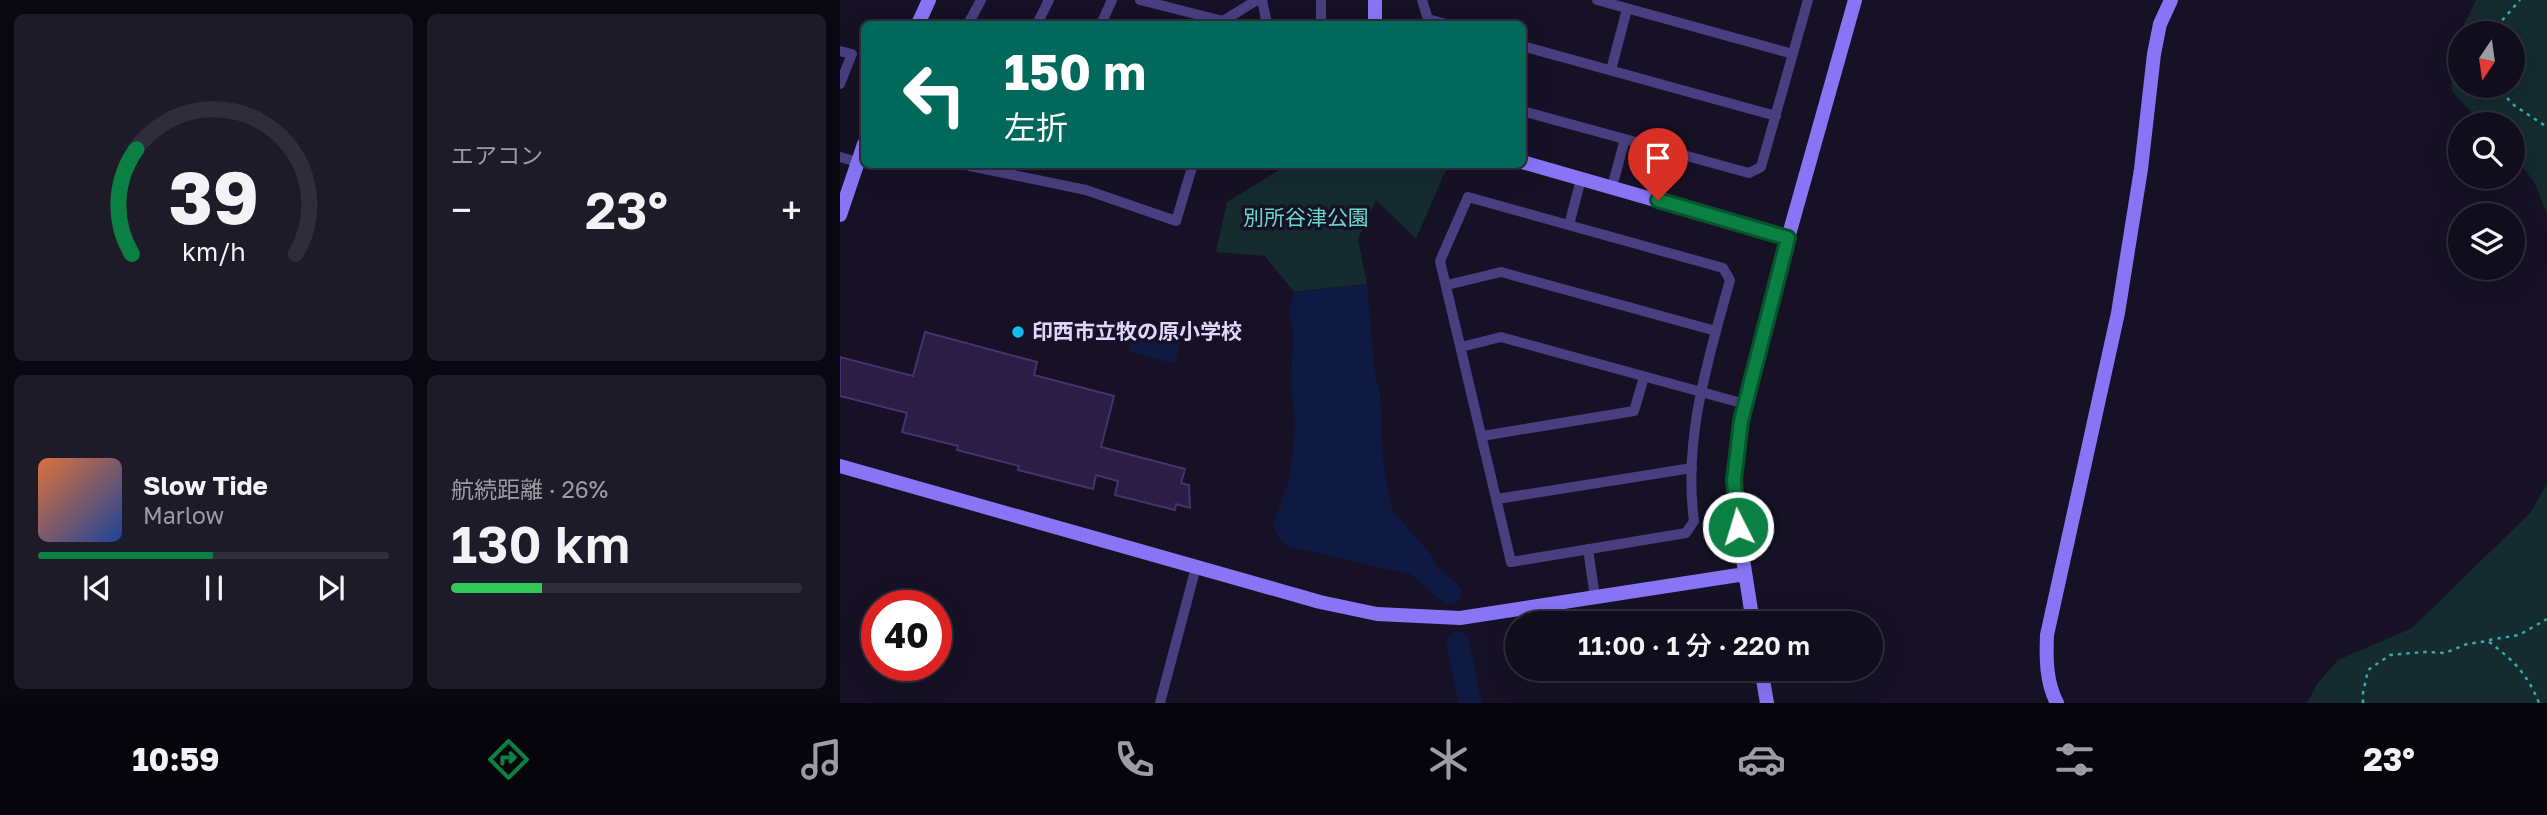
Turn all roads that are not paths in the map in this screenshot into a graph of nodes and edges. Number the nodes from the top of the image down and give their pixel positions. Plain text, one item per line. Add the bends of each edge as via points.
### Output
1 (929, 0) edge
2 (981, 0) edge
3 (1049, 0) edge
4 (1112, 0) edge
5 (1140, 0) edge
6 (1260, 0) edge
7 (1321, 0) edge
8 (1375, 0) edge
9 (1422, 0) edge
10 (1597, 0) edge
11 (1808, 0) edge
12 (1856, 0) edge
13 (2171, 0) edge
14 (1627, 9) junction
15 (919, 21) edge
16 (970, 21) edge
17 (1038, 21) edge
18 (1102, 21) edge
19 (1266, 21) edge
20 (1321, 21) edge
21 (1375, 21) edge
22 (1435, 21) edge
23 (1526, 47) edge
24 (840, 51) edge
25 (1793, 54) junction
26 (1611, 70) junction
27 (840, 84) edge
28 (1526, 112) edge
29 (1776, 116) junction
30 (1625, 139) junction
31 (861, 153) edge
32 (840, 158) edge
33 (858, 162) junction
34 (1526, 163) edge
35 (982, 168) edge
36 (1192, 168) edge
37 (1581, 179) junction
38 (1612, 187) junction
39 (840, 215) edge
40 (1569, 225) junction
41 (1788, 238) junction
42 (1447, 285) junction
43 (1716, 331) junction
44 (1461, 346) junction
45 (1644, 377) junction
46 (1700, 392) junction
47 (1745, 404) junction
48 (1482, 436) junction
49 (840, 466) edge
50 (1692, 468) junction
51 (1497, 499) junction
52 (1588, 549) junction
53 (1196, 567) junction
54 (1745, 574) junction
55 (1595, 597) junction
56 (1751, 611) edge
57 (1763, 681) edge
58 (1160, 703) edge
59 (1767, 703) edge
60 (2057, 703) edge

1 - 15 street
2 - 16 street
3 - 17 street
4 - 18 street
5 - 6 street via 1223,21
6 - 19 street
7 - 20 street
8 - 21 street
9 - 22 street via 1428,19
10 - 14 street
11 - 25 street
12 - 41 street
13 - 60 street via 2154,54 2118,313 2047,635 2048,677
14 - 25 street
14 - 26 street
23 - 26 street
24 - 27 street via 852,54
25 - 29 street
26 - 29 street
28 - 30 street
29 - 30 street via 1761,167 1749,173
30 - 38 street
31 - 33 street
32 - 33 street
33 - 39 street
34 - 37 street
35 - 36 street via 1086,190 1176,221
37 - 38 street
37 - 40 street
38 - 41 street
40 - 42 street via 1468,197 1440,261
40 - 43 street via 1723,268 1730,280
41 - 47 street
42 - 43 street via 1501,272
42 - 44 street
43 - 46 street
44 - 45 street via 1501,337
44 - 48 street
45 - 46 street
45 - 48 street via 1634,411
46 - 47 street
46 - 50 street
47 - 54 street via 1734,480
48 - 51 street
49 - 53 street
50 - 51 street
50 - 52 street via 1694,522 1686,533
51 - 52 street via 1511,562
52 - 55 street
53 - 55 street via 1377,614 1460,618
53 - 58 street
54 - 55 street
54 - 56 street
57 - 59 street

